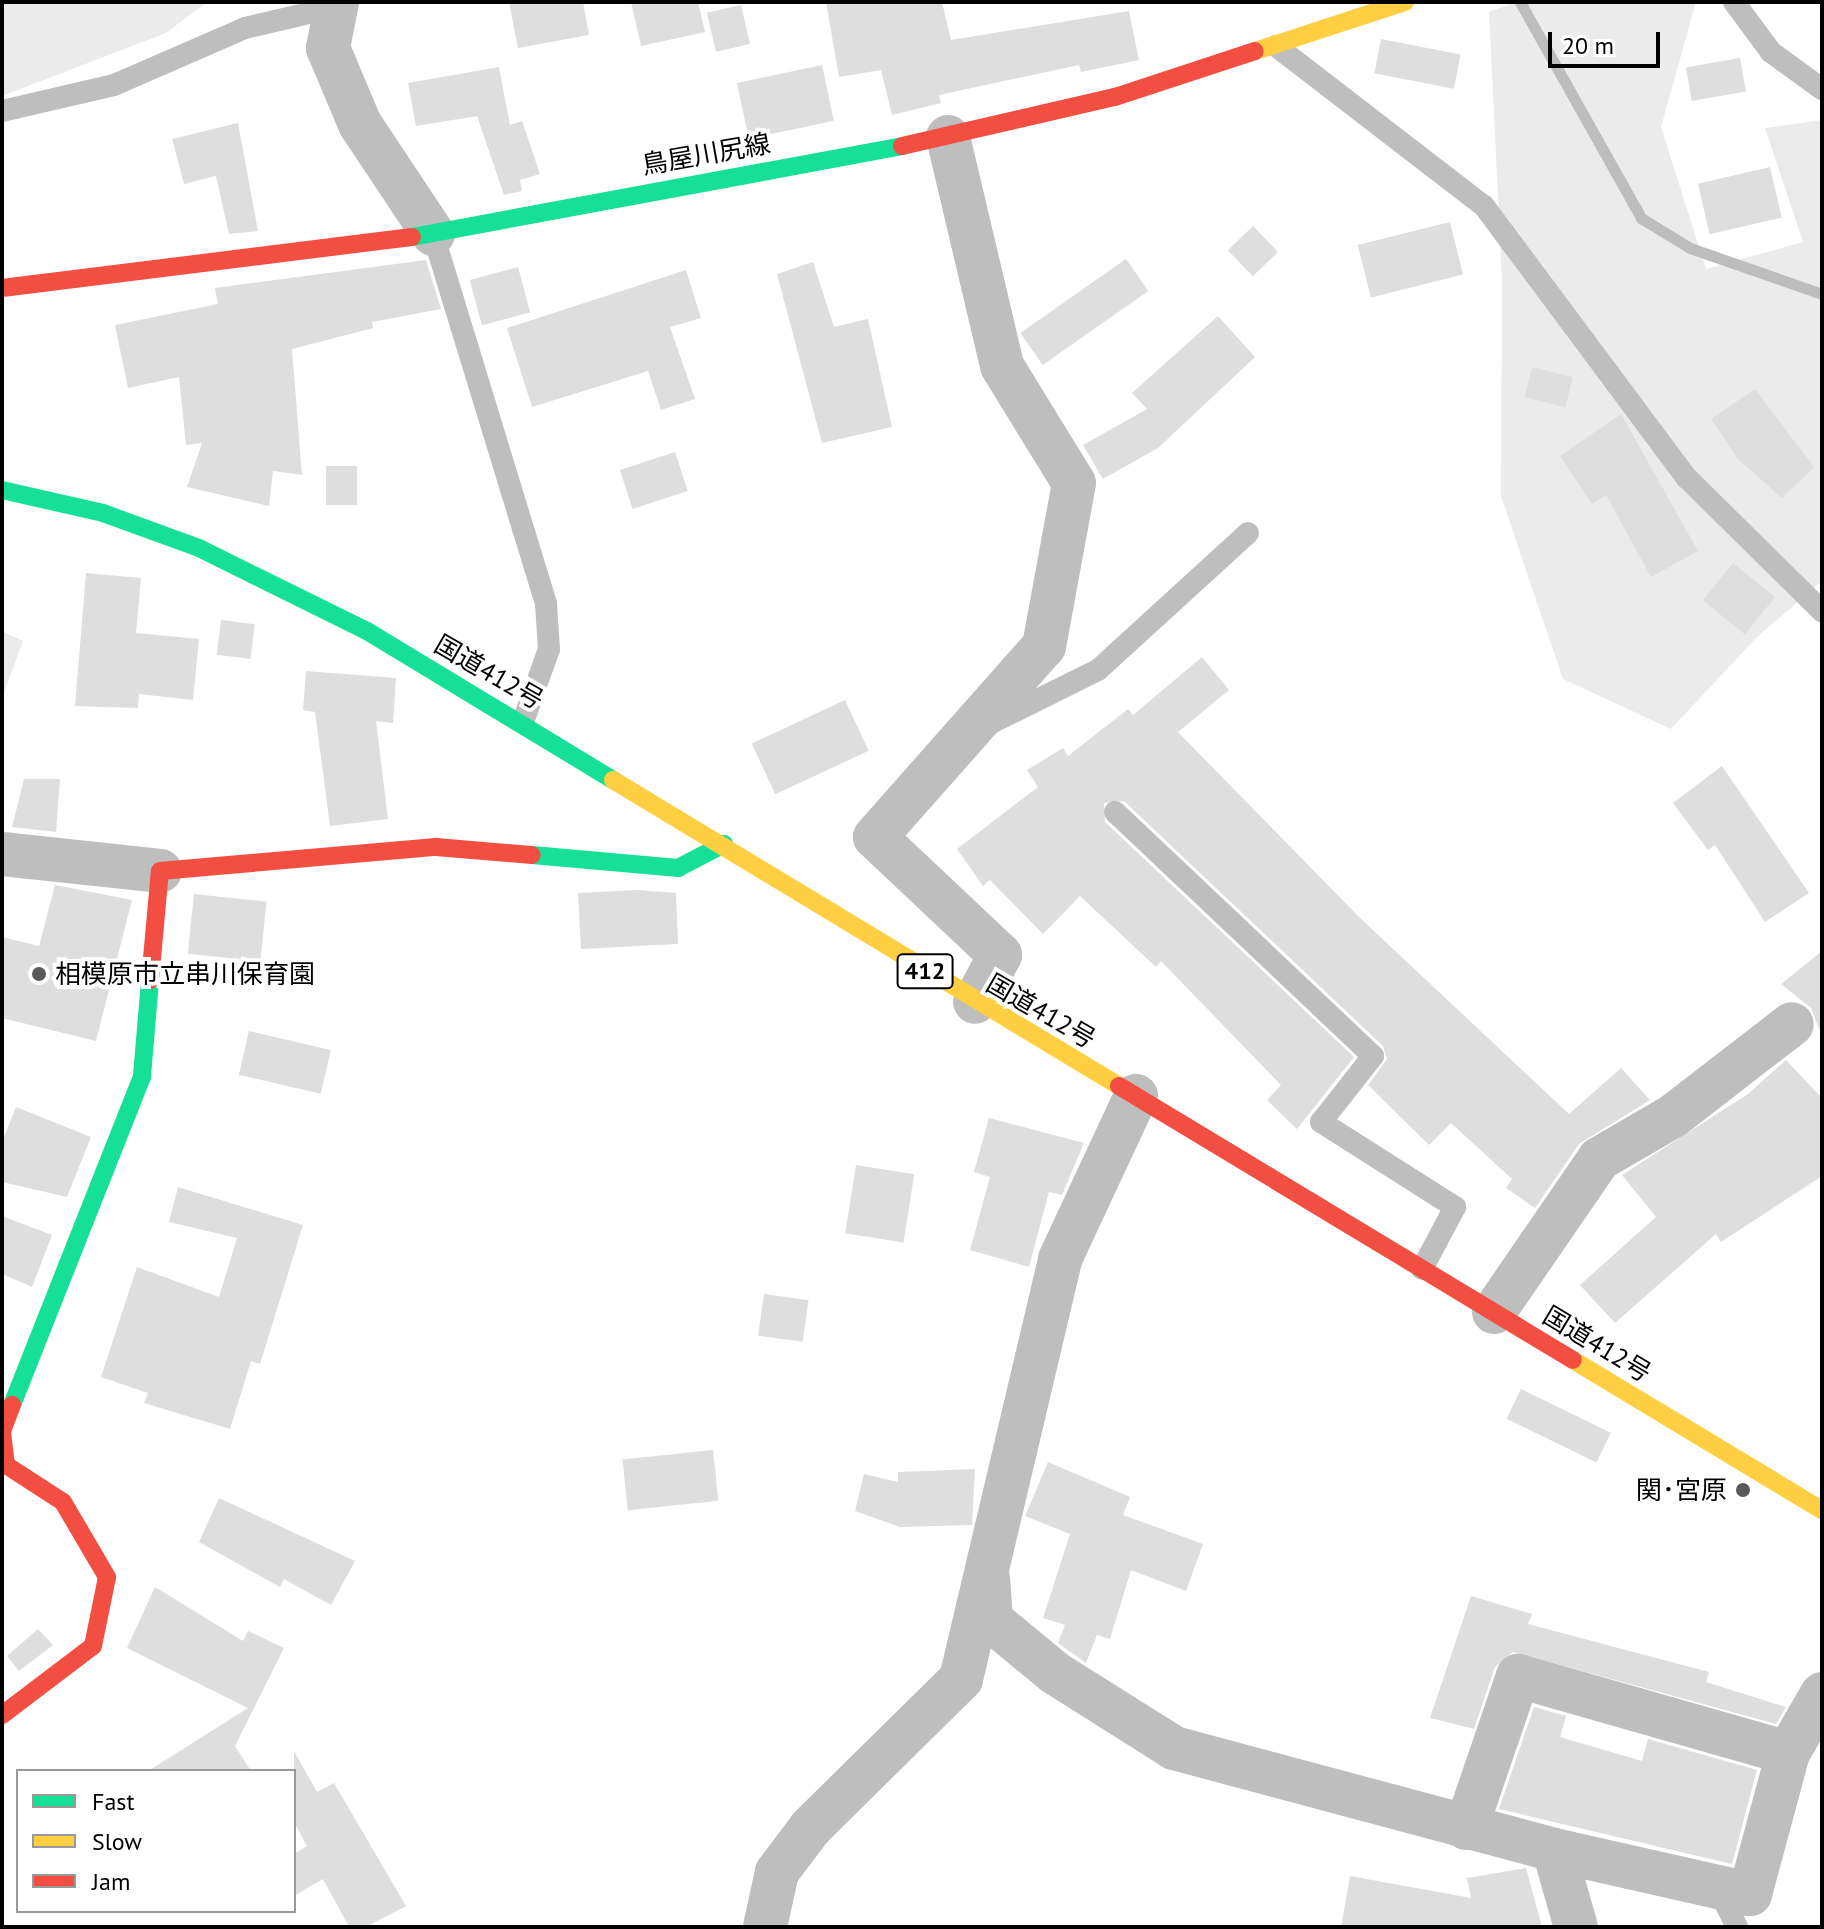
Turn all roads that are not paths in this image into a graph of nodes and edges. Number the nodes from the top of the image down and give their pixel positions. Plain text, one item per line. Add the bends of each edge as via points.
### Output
1 (1405, 2) edge
2 (1734, 2) edge
3 (336, 5) edge
4 (1276, 46) junction
5 (1822, 89) edge
6 (2, 111) edge
7 (948, 137) junction
8 (433, 234) junction
9 (2, 288) edge
10 (2, 490) edge
11 (1248, 533) dead end
12 (1822, 611) edge
13 (523, 722) junction
14 (975, 731) junction
15 (1115, 812) dead end
16 (724, 844) junction
17 (2, 854) edge
18 (160, 871) junction
19 (975, 1002) junction
20 (1792, 1024) dead end
21 (1136, 1096) junction
22 (1422, 1269) junction
23 (1494, 1312) junction
24 (1822, 1510) edge
25 (987, 1564) junction
26 (1822, 1694) edge
27 (2, 1715) edge
28 (1788, 1753) junction
29 (1466, 1828) junction
30 (1554, 1850) junction
31 (1717, 1887) junction
32 (765, 1927) edge
33 (1576, 1927) edge
34 (1737, 1927) edge

1 - 4 main road, 鳥屋川尻線
2 - 5 lane via 1771,52
3 - 6 lane via 245,28 100,90
3 - 8 street via 328,48 360,124
4 - 7 main road, 鳥屋川尻線 via 1115,97
4 - 12 lane via 1484,206 1687,478
7 - 8 main road, 鳥屋川尻線
7 - 14 street via 1002,366 1074,483 1044,646
8 - 9 main road, 鳥屋川尻線
8 - 13 lane via 546,604 549,649
10 - 13 main road, 国道412号 / 412 via 103,513 199,548 367,631
11 - 14 lane via 1098,670
13 - 16 main road, 国道412号 / 412
14 - 19 street via 875,837 1000,955
15 - 22 lane via 1373,1056 1321,1122 1455,1207
16 - 18 main road via 678,868 436,847
16 - 19 main road, 国道412号 / 412
17 - 18 street
18 - 27 main road via 142,1076 2,1431 6,1465 63,1502 107,1577 93,1646
19 - 21 main road, 国道412号 / 412
20 - 23 street via 1673,1116 1599,1159
21 - 22 main road, 国道412号 / 412
21 - 25 street via 1060,1259
22 - 23 main road, 国道412号 / 412
23 - 24 main road, 国道412号 / 412
25 - 29 street via 991,1620 1055,1673 1174,1748
25 - 32 street via 961,1679 811,1827 777,1872
26 - 28 street
28 - 29 street via 1518,1676
28 - 31 street via 1750,1894
29 - 30 street
30 - 31 street
30 - 33 street
31 - 34 lane

